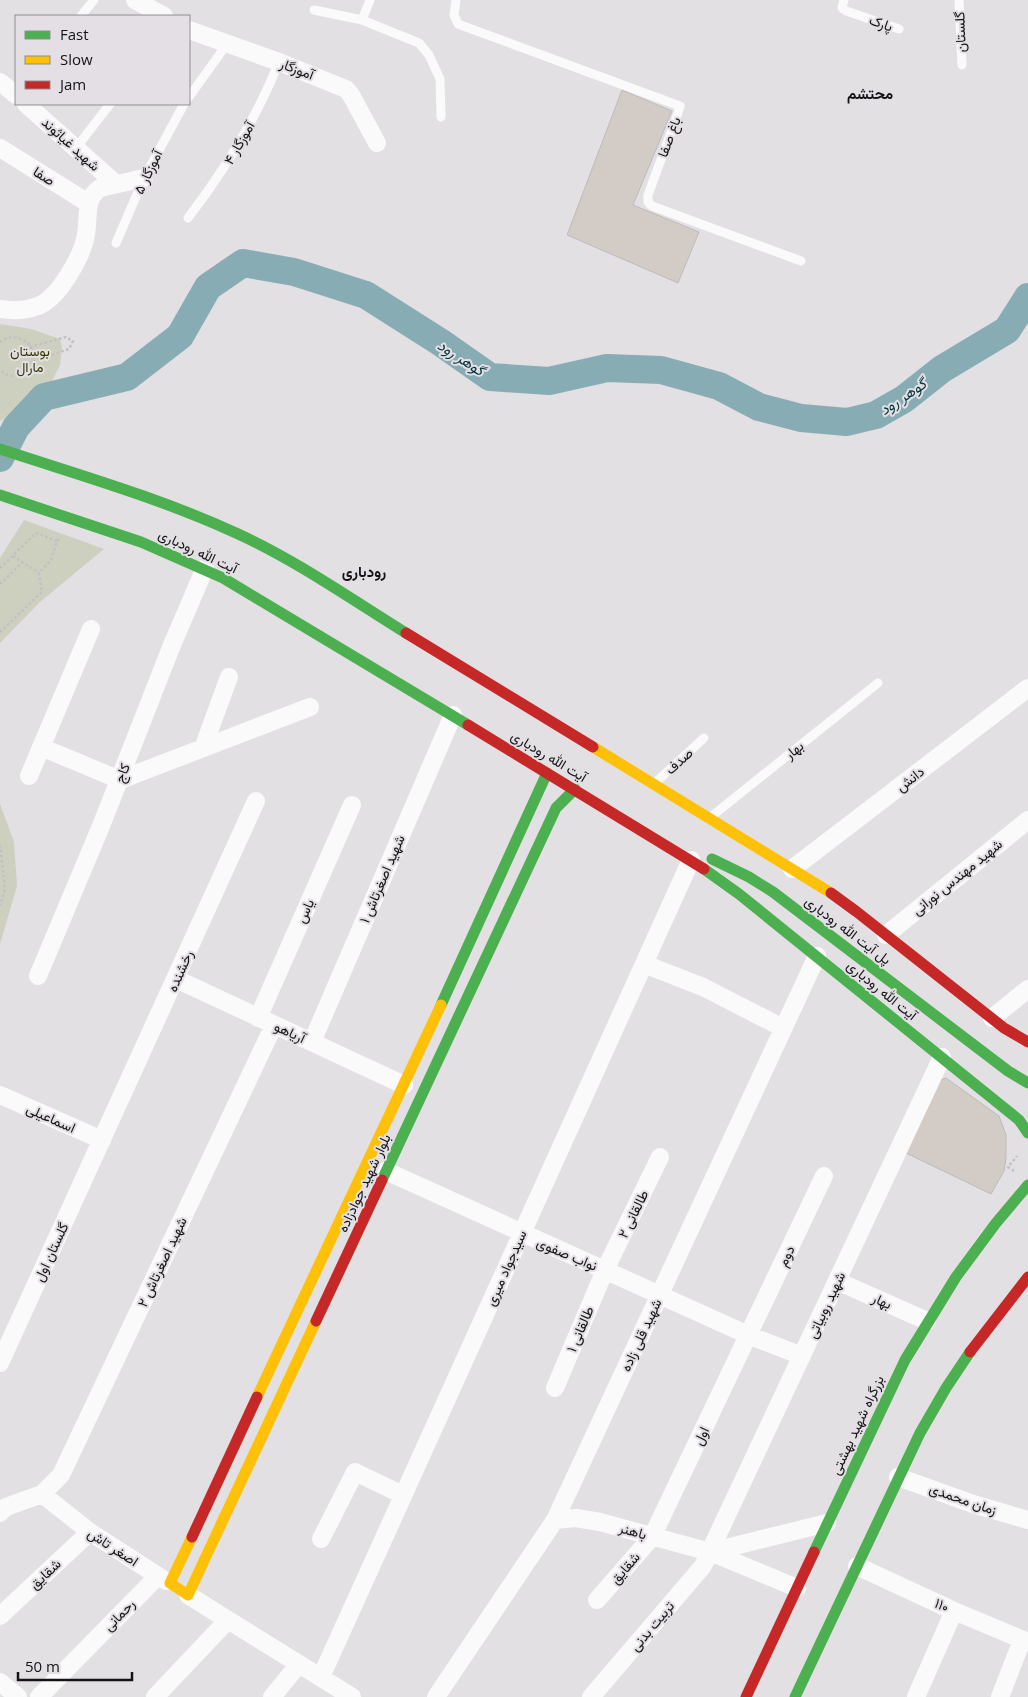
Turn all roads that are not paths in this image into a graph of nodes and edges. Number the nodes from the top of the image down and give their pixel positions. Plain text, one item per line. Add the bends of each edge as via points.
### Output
1 (94, 0) edge
2 (135, 0) edge
3 (370, 0) edge
4 (456, 0) edge
5 (844, 0) edge
6 (959, 0) edge
7 (314, 10) dead end
8 (82, 15) edge
9 (162, 15) edge
10 (362, 20) junction
11 (899, 29) dead end
12 (190, 30) edge
13 (227, 44) junction
14 (279, 62) junction
15 (962, 65) dead end
16 (0, 82) edge
17 (15, 94) edge
18 (190, 96) edge
19 (27, 105) edge
20 (109, 105) edge
21 (183, 105) edge
22 (441, 117) dead end
23 (377, 143) dead end
24 (0, 148) edge
25 (76, 148) junction
26 (144, 178) junction
27 (116, 184) junction
28 (88, 203) junction
29 (188, 218) dead end
30 (116, 243) dead end
31 (801, 261) dead end
32 (0, 309) edge
33 (0, 449) edge
34 (0, 495) edge
35 (205, 568) junction
36 (90, 629) dead end
37 (229, 677) dead end
38 (878, 683) dead end
39 (1028, 688) edge
40 (310, 707) dead end
41 (453, 716) junction
42 (704, 738) dead end
43 (41, 747) junction
44 (204, 748) junction
45 (512, 751) junction
46 (522, 770) dead end
47 (547, 773) junction
48 (28, 776) dead end
49 (120, 780) junction
50 (654, 784) junction
51 (575, 789) junction
52 (544, 797) junction
53 (256, 800) dead end
54 (352, 804) dead end
55 (709, 818) junction
56 (1028, 820) edge
57 (635, 826) junction
58 (691, 860) junction
59 (792, 869) junction
60 (886, 935) junction
61 (816, 956) junction
62 (644, 964) junction
63 (38, 976) dead end
64 (176, 979) junction
65 (1028, 989) edge
66 (266, 1021) junction
67 (997, 1022) junction
68 (783, 1028) junction
69 (312, 1042) junction
70 (1028, 1042) edge
71 (1012, 1044) dead end
72 (1010, 1057) dead end
73 (946, 1060) junction
74 (973, 1070) dead end
75 (990, 1072) dead end
76 (1028, 1083) edge
77 (404, 1085) junction
78 (423, 1094) junction
79 (0, 1096) edge
80 (1028, 1133) edge
81 (102, 1140) junction
82 (660, 1157) dead end
83 (386, 1171) junction
84 (824, 1176) dead end
85 (1026, 1186) edge
86 (522, 1234) junction
87 (605, 1270) junction
88 (1028, 1277) edge
89 (837, 1281) junction
90 (659, 1294) junction
91 (927, 1322) junction
92 (748, 1335) junction
93 (802, 1356) junction
94 (0, 1363) edge
95 (555, 1388) dead end
96 (898, 1477) junction
97 (42, 1494) junction
98 (403, 1495) junction
99 (0, 1513) edge
100 (555, 1520) junction
101 (1028, 1520) edge
102 (827, 1523) junction
103 (90, 1532) junction
104 (652, 1537) junction
105 (322, 1539) dead end
106 (710, 1552) junction
107 (856, 1566) junction
108 (164, 1580) junction
109 (797, 1588) junction
110 (188, 1595) junction
111 (597, 1600) dead end
112 (954, 1611) junction
113 (0, 1616) edge
114 (228, 1620) junction
115 (1025, 1641) edge
116 (299, 1664) junction
117 (321, 1676) junction
118 (0, 1682) edge
119 (18, 1697) edge
120 (39, 1697) edge
121 (155, 1697) edge
122 (272, 1697) edge
123 (352, 1697) edge
124 (436, 1697) edge
125 (591, 1697) edge
126 (746, 1697) edge
127 (795, 1697) edge
128 (916, 1697) edge
129 (1000, 1697) edge

1 - 8 lane
2 - 9 street
3 - 10 lane
4 - 31 lane, باغ صفا via 454,15 458,24 680,106 648,202
5 - 11 lane, پارک via 842,8 846,11
6 - 15 lane, گلستان
7 - 10 lane
10 - 22 lane via 419,43 429,55 440,79
12 - 13 street, آموزگار
13 - 14 street, آموزگار
13 - 18 lane
14 - 23 street, آموزگار via 346,89
14 - 29 lane, آموزگار ۴ via 245,135
16 - 17 street
19 - 25 street, شهید غیاثوند
20 - 25 lane
21 - 26 lane, آموزگار ۵
24 - 28 street, صفا
25 - 27 street, شهید غیاثوند
26 - 27 street
26 - 30 lane, آموزگار ۵
27 - 28 street via 95,191
28 - 32 street via 86,235 63,283 37,306
33 - 50 main road via 181,509 252,540
34 - 35 main road, آیت الله رودباری via 136,539
35 - 41 main road, آیت الله رودباری
35 - 49 street, کاج
36 - 43 street
37 - 44 street
38 - 55 lane, بهار
39 - 59 street, دانش
40 - 44 street
41 - 45 main road, آیت الله رودباری
41 - 69 street, شهید اصغرتاش ۱
42 - 50 lane, صدف
43 - 48 street
43 - 49 street
44 - 49 street
45 - 46 main road
45 - 47 main road, آیت الله رودباری
47 - 51 main road, آیت الله رودباری
47 - 52 main road, بلوار شهید جوادزاده
49 - 63 street, کاج
50 - 55 main road
51 - 52 main road, بلوار شهید جوادزاده
51 - 57 main road, آیت الله رودباری
52 - 77 main road, بلوار شهید جوادزاده via 526,822
52 - 78 main road, بلوار شهید جوادزاده
53 - 64 street, رخشنده
54 - 66 street, یاس
55 - 59 main road
56 - 60 street, شهید مهندس نورانی
57 - 58 main road, آیت الله رودباری
57 - 76 main road, پل آیت الله رودباری via 716,861 773,892
58 - 61 main road, آیت الله رودباری
58 - 62 street, سیدجواد میری
59 - 60 main road
60 - 67 main road
61 - 68 street, شهید قلی زاده
61 - 73 main road, آیت الله رودباری
62 - 68 street via 703,986
62 - 86 street, سیدجواد میری
64 - 66 street, آریاهو
64 - 81 street, رخشنده
65 - 67 street
66 - 69 street, آریاهو
66 - 97 street, شهید اصغرتاش ۲ via 62,1475
67 - 70 main road
67 - 71 main road
68 - 90 street, شهید قلی زاده
69 - 77 street, آریاهو
72 - 75 main road via 1002,1067
73 - 74 main road
73 - 80 main road, آیت الله رودباری via 1019,1120
73 - 89 street, شهید روبیاتی
77 - 78 main road
77 - 108 main road, بلوار شهید جوادزاده
78 - 83 main road, بلوار شهید جوادزاده
79 - 81 street, اسماعیلی
81 - 94 street, گلستان اول
82 - 87 street, طالقانی ۲
83 - 86 street, نواب صفوی
83 - 110 main road, بلوار شهید جوادزاده
84 - 92 street, دوم
85 - 91 main road, بزرگراه شهید بهشتی via 973,1252
86 - 87 street, نواب صفوی
86 - 98 street, سیدجواد میری
87 - 90 street, نواب صفوی
87 - 95 street, طالقانی ۱
88 - 96 main road via 954,1375
89 - 91 street, بهار
89 - 93 street, شهید روبیاتی
90 - 92 street, نواب صفوی
90 - 100 street, شهید قلی زاده
91 - 102 main road, بزرگراه شهید بهشتی via 895,1379
92 - 93 street, نواب صفوی
92 - 104 street, اول
93 - 106 street, شهید روبیاتی
96 - 101 street, زمان محمدی
96 - 107 main road
97 - 99 street via 6,1507
97 - 103 street, اصغر تاش
98 - 105 street via 355,1472
98 - 117 street, سیدجواد میری
100 - 104 street, باهنر via 576,1518 600,1522
100 - 124 street, شهید قلی زاده
102 - 106 street, باهنر
102 - 109 main road, بزرگراه شهید بهشتی
103 - 108 street, اصغر تاش
103 - 113 street, شقایق
104 - 106 street, باهنر
104 - 111 street, شقایق
106 - 109 street, باهنر
106 - 125 street, تربیت بدنی via 703,1566
107 - 112 street, ۱۱۰
107 - 127 main road
108 - 110 main road, اصغر تاش
108 - 120 street, رحمانی
109 - 126 main road, بزرگراه شهید بهشتی
110 - 114 street
112 - 115 street, ۱۱۰
112 - 128 street
114 - 116 street
114 - 121 street
115 - 129 street
116 - 117 street
116 - 122 street
117 - 123 street
118 - 119 street

